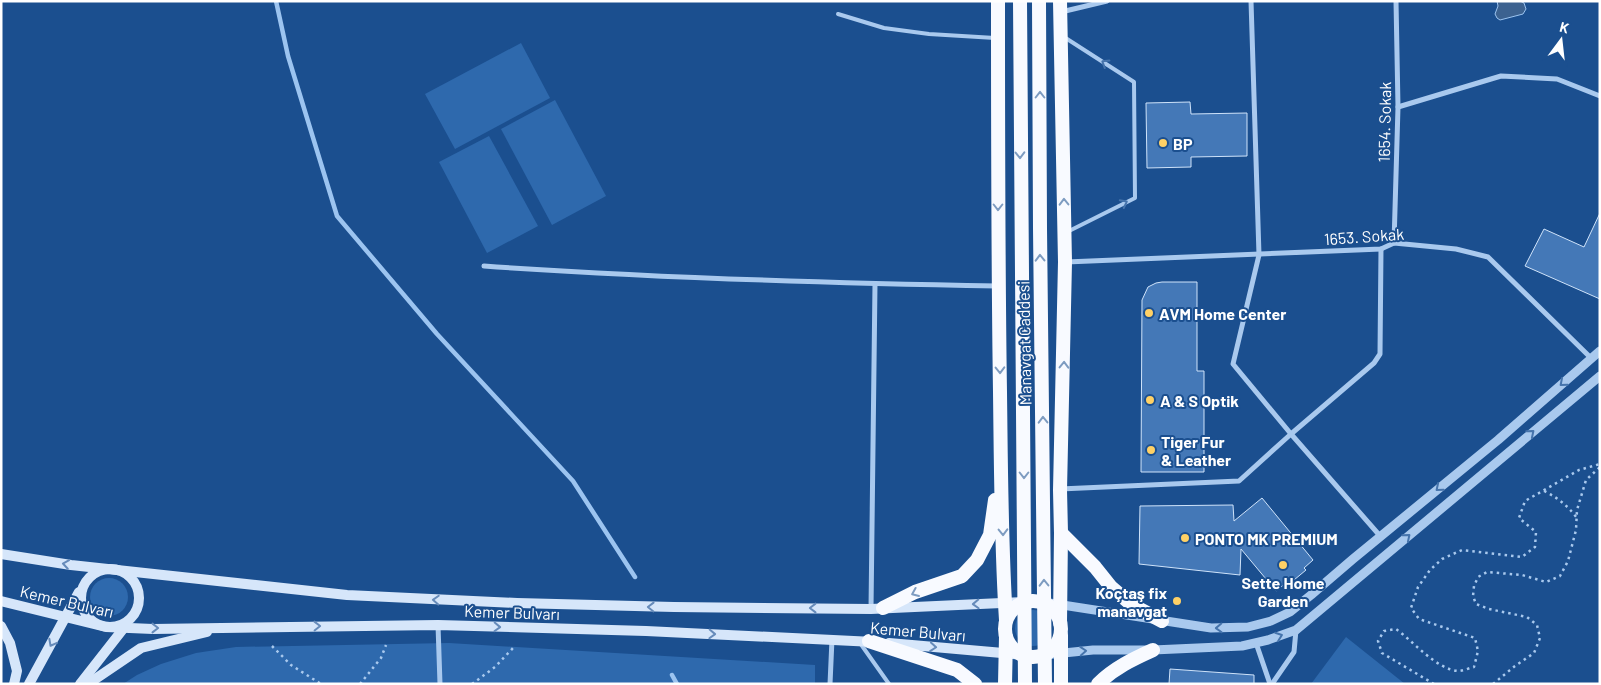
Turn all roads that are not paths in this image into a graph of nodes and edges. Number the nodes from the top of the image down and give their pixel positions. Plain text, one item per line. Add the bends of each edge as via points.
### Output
1 (998, 1) edge
2 (1020, 1) edge
3 (1039, 1) edge
4 (1107, 1) edge
5 (1250, 1) edge
6 (1396, 1) edge
7 (1060, 7) edge
8 (838, 14) dead end
9 (1062, 36) junction
10 (998, 38) junction
11 (1600, 96) edge
12 (1398, 107) junction
13 (1065, 233) junction
14 (1394, 243) junction
15 (1381, 250) junction
16 (1259, 255) junction
17 (1066, 262) junction
18 (484, 266) dead end
19 (874, 284) junction
20 (998, 286) junction
21 (1600, 351) edge
22 (1592, 359) junction
23 (1600, 376) edge
24 (1291, 434) junction
25 (1001, 465) junction
26 (1060, 490) junction
27 (1061, 533) junction
28 (1381, 536) junction
29 (1, 554) edge
30 (115, 569) junction
31 (83, 584) junction
32 (1, 601) edge
33 (1025, 602) junction
34 (1042, 602) junction
35 (1005, 603) junction
36 (1061, 605) junction
37 (877, 608) junction
38 (133, 616) junction
39 (66, 617) junction
40 (1006, 620) junction
41 (1162, 621) junction
42 (438, 625) junction
43 (1, 626) edge
44 (106, 627) junction
45 (124, 628) junction
46 (226, 628) junction
47 (1060, 628) junction
48 (1296, 630) junction
49 (1006, 637) junction
50 (832, 639) junction
51 (864, 641) junction
52 (1256, 643) junction
53 (1152, 650) junction
54 (1061, 653) junction
55 (1006, 654) junction
56 (1030, 656) junction
57 (14, 684) edge
58 (29, 684) edge
59 (80, 684) edge
60 (88, 684) edge
61 (440, 684) edge
62 (830, 684) edge
63 (889, 684) edge
64 (975, 684) edge
65 (1005, 684) edge
66 (1025, 684) edge
67 (1046, 684) edge
68 (1061, 684) edge
69 (1098, 684) edge
70 (1271, 684) edge

1 - 10 highway
2 -> 66 highway, Manavgat Caddesi, bridge
67 -> 3 highway, Manavgat Caddesi, bridge
4 - 7 street
5 - 16 street
6 - 12 street, 1654. Sokak
7 - 9 highway
8 - 10 lane via 893,29
13 -> 9 highway
13 -> 9 lane via 1135,198 1134,82
10 -> 20 highway
11 - 12 street via 1557,79 1501,76
12 - 14 street, 1654. Sokak
13 - 17 highway
14 - 15 street, 1653. Sokak
14 - 22 street, 1653. Sokak via 1456,249 1488,256
15 - 16 street, 1653. Sokak
15 - 24 street via 1380,354
16 - 17 street, 1653. Sokak
16 - 24 street via 1232,364
26 -> 17 highway
18 - 19 street
19 - 20 street
19 - 37 street
20 -> 25 highway
21 - 22 street
22 -> 28 street
48 -> 23 street
24 - 26 street via 1239,481
24 - 28 street
25 -> 35 highway
25 -> 37 highway via 990,535 977,560 962,576
26 - 27 highway
27 - 36 highway
27 - 41 highway via 1111,588 1132,605
28 -> 41 street via 1290,612 1271,621 1248,627 1211,628
30 -> 29 main road, Kemer Bulvarı
30 - 31 main road via 96,572
37 -> 30 main road, Kemer Bulvarı via 674,607 347,596
30 - 38 main road via 124,572 138,587 138,607
31 - 39 main road
31 - 44 main road via 81,603 84,612 89,619
32 - 39 main road, Kemer Bulvarı
33 - 34 highway
33 - 35 main road, Kemer Bulvarı
33 - 40 highway via 1010,612
34 - 36 street
34 - 47 highway via 1057,614
35 -> 37 main road, Kemer Bulvarı
35 - 40 highway
36 - 41 street
36 - 47 highway
38 - 44 main road via 126,623
38 - 45 main road
39 - 44 main road, Kemer Bulvarı
39 -> 58 main road
40 - 49 highway
46 -> 42 main road, Kemer Bulvarı
42 -> 50 main road, Kemer Bulvarı
42 - 61 street
43 - 57 main road via 10,643 16,671
44 - 45 main road, Kemer Bulvarı
45 -> 46 main road, Kemer Bulvarı
45 - 59 main road
46 - 60 main road via 141,648
47 - 54 highway
47 - 56 highway via 1058,642 1052,649
52 -> 48 street
48 - 70 street via 1294,652
49 - 55 highway
49 - 56 highway via 1016,651
50 - 51 main road, Kemer Bulvarı
50 - 62 street
51 -> 55 main road, Kemer Bulvarı
51 - 63 lane
51 - 64 highway via 957,670
52 - 53 street
52 - 70 street
54 -> 53 street
53 - 69 highway via 1124,663
54 - 56 street
54 - 68 highway
55 - 56 main road, Kemer Bulvarı
55 - 65 highway

